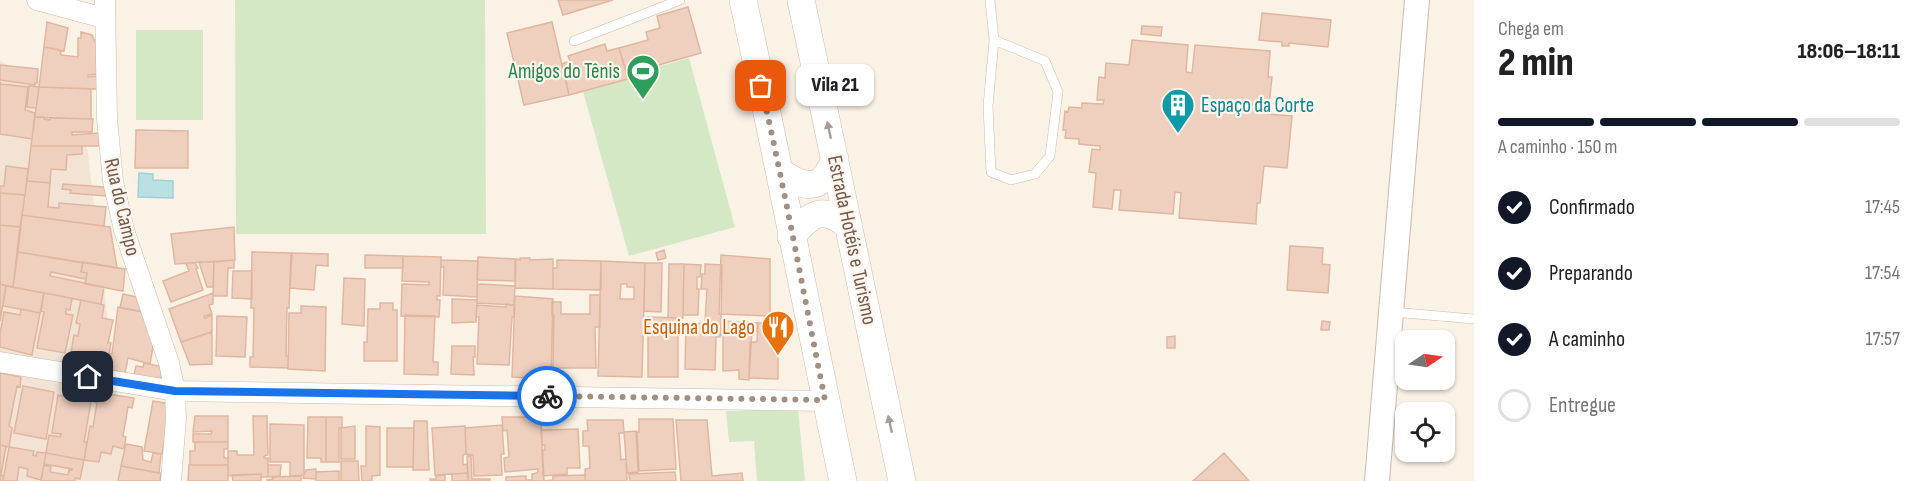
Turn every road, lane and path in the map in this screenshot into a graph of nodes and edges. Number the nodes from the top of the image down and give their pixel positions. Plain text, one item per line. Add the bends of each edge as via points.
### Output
1 (37, 0) edge
2 (680, 0) edge
3 (743, 0) edge
4 (801, 0) edge
5 (990, 0) edge
6 (1418, 0) edge
7 (105, 9) edge
8 (994, 40) junction
9 (574, 41) dead end
10 (835, 159) junction
11 (780, 172) junction
12 (848, 226) junction
13 (791, 237) junction
14 (1392, 312) junction
15 (1474, 319) edge
16 (0, 363) edge
17 (175, 391) junction
18 (825, 400) junction
19 (171, 481) edge
20 (843, 481) edge
21 (902, 481) edge
22 (1377, 481) edge

1 - 7 street
2 - 9 lane
3 - 11 main road
10 -> 4 main road, Estrada Hotéis e Turismo
5 - 8 lane
6 - 14 street
7 - 17 street, Rua do Campo via 109,150 118,206
8 - 8 lane via 988,106 991,172 1011,180 1035,174 1050,156 1058,92 1045,61
10 - 11 main road via 825,178 816,184 801,185
10 - 12 main road, Estrada Hotéis e Turismo
11 - 13 main road
12 - 13 main road via 829,213 817,214
21 -> 12 main road, Estrada Hotéis e Turismo
13 - 18 main road
14 - 15 lane
14 - 22 street
16 - 17 street
17 - 18 street
17 - 19 street, Rua do Campo
18 - 20 main road

